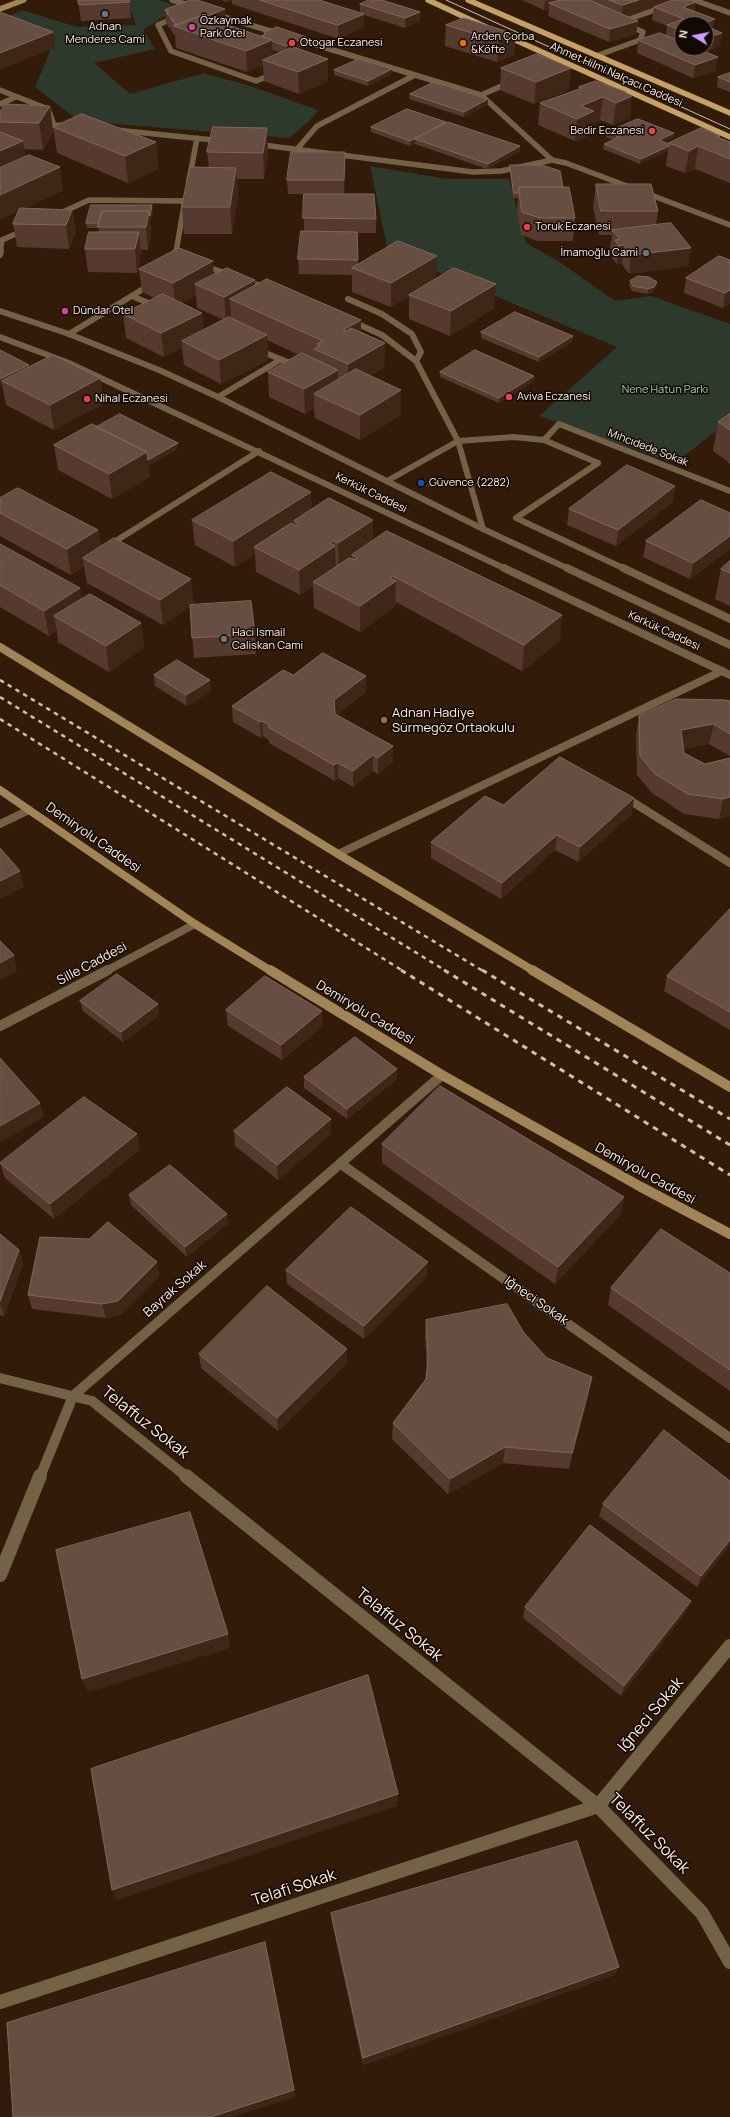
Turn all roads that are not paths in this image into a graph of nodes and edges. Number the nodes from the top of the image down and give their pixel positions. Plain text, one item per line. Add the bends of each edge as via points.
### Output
1 (24, 0) edge
2 (172, 0) edge
3 (428, 0) edge
4 (468, 0) edge
5 (683, 0) edge
6 (694, 0) edge
7 (196, 8) junction
8 (0, 9) edge
9 (204, 10) edge
10 (190, 11) edge
11 (211, 13) edge
12 (730, 13) edge
13 (184, 14) edge
14 (331, 51) junction
15 (324, 54) dead end
16 (596, 56) junction
17 (559, 61) junction
18 (552, 64) edge
19 (283, 70) edge
20 (416, 75) junction
21 (517, 79) edge
22 (0, 90) edge
23 (482, 95) junction
24 (16, 97) junction
25 (0, 104) edge
26 (730, 113) edge
27 (78, 127) edge
28 (110, 130) edge
29 (730, 137) edge
30 (197, 138) junction
31 (228, 141) edge
32 (252, 143) edge
33 (298, 148) junction
34 (552, 160) junction
35 (188, 185) edge
36 (186, 193) edge
37 (185, 201) junction
38 (49, 219) edge
39 (36, 225) edge
40 (730, 225) edge
41 (0, 255) edge
42 (189, 260) edge
43 (196, 262) edge
44 (161, 278) edge
45 (276, 292) edge
46 (132, 296) junction
47 (348, 299) dead end
48 (0, 311) edge
49 (168, 311) edge
50 (342, 317) edge
51 (69, 334) junction
52 (0, 337) edge
53 (245, 344) edge
54 (280, 360) junction
55 (416, 361) junction
56 (305, 369) edge
57 (218, 397) junction
58 (544, 440) junction
59 (458, 441) junction
60 (259, 451) junction
61 (387, 481) junction
62 (730, 491) edge
63 (483, 529) junction
64 (111, 544) edge
65 (730, 619) edge
66 (730, 645) edge
67 (0, 647) edge
68 (726, 673) edge
69 (0, 790) edge
70 (618, 793) edge
71 (29, 810) junction
72 (0, 824) edge
73 (338, 854) junction
74 (730, 862) edge
75 (195, 924) junction
76 (0, 1026) edge
77 (442, 1075) junction
78 (730, 1087) edge
79 (342, 1164) junction
80 (730, 1234) edge
81 (0, 1378) edge
82 (73, 1396) junction
83 (730, 1438) edge
84 (0, 1575) edge
85 (730, 1646) edge
86 (598, 1806) junction
87 (730, 1962) edge
88 (0, 2002) edge

1 - 8 main road
2 - 7 street
3 - 17 main road, Ahmet Hilmi Nalçacı Caddesi
4 - 16 main road, Ahmet Hilmi Nalçacı Caddesi
5 - 16 street via 621,22 643,32 640,40
6 - 12 street
7 - 9 street
7 - 10 street
11 - 14 street
13 - 19 street via 158,25 171,51 256,81
14 - 15 street
14 - 20 street
16 - 26 main road, Ahmet Hilmi Nalçacı Caddesi
17 - 18 street
17 - 29 main road, Ahmet Hilmi Nalçacı Caddesi
20 - 23 street
20 - 33 street via 317,126
21 - 23 street
22 - 24 street
23 - 34 street
24 - 25 street
24 - 27 street via 48,109 54,125
28 - 30 street
30 - 31 street
30 - 35 street
32 - 33 street
33 - 34 street via 473,172 501,171
34 - 40 street
36 - 37 street
37 - 38 street via 89,200
37 - 42 street via 173,258
39 - 41 street via 2,240
43 - 45 street
44 - 46 street
46 - 49 street
46 - 51 street
47 - 55 street via 382,314 412,334 421,352
48 - 51 street, Kerkük Caddesi
50 - 55 street via 382,335
51 - 57 street, Kerkük Caddesi
52 - 60 street, Kerkük Caddesi via 69,363
53 - 54 street
54 - 56 street
54 - 57 street
55 - 59 street
57 - 61 street, Kerkük Caddesi
58 - 59 street via 514,437
58 - 62 street, Mıhcıdede Sokak via 559,424
58 - 65 street via 598,463 516,518
59 - 61 street
59 - 63 street
60 - 64 street
60 - 68 street, Kerkük Caddesi
61 - 63 street, Kerkük Caddesi
63 - 66 street, Kerkük Caddesi
67 - 73 main road
68 - 73 street via 555,755
69 - 71 main road, Demiryolu Caddesi
70 - 74 street
71 - 72 street
71 - 75 main road, Demiryolu Caddesi
73 - 78 main road
75 - 76 street, Sille Caddesi
75 - 77 main road, Demiryolu Caddesi
77 - 79 street, Bayrak Sokak
77 - 80 main road, Demiryolu Caddesi via 634,1184
79 - 82 street, Bayrak Sokak
79 - 83 street, Iğneci Sokak
81 - 82 street, Telaffuz Sokak
82 - 84 street, Bayrak Sokak
82 - 86 street, Telaffuz Sokak via 92,1401
85 - 86 street, Iğneci Sokak
86 - 87 street, Telaffuz Sokak via 702,1913
86 - 88 street, Telafi Sokak

